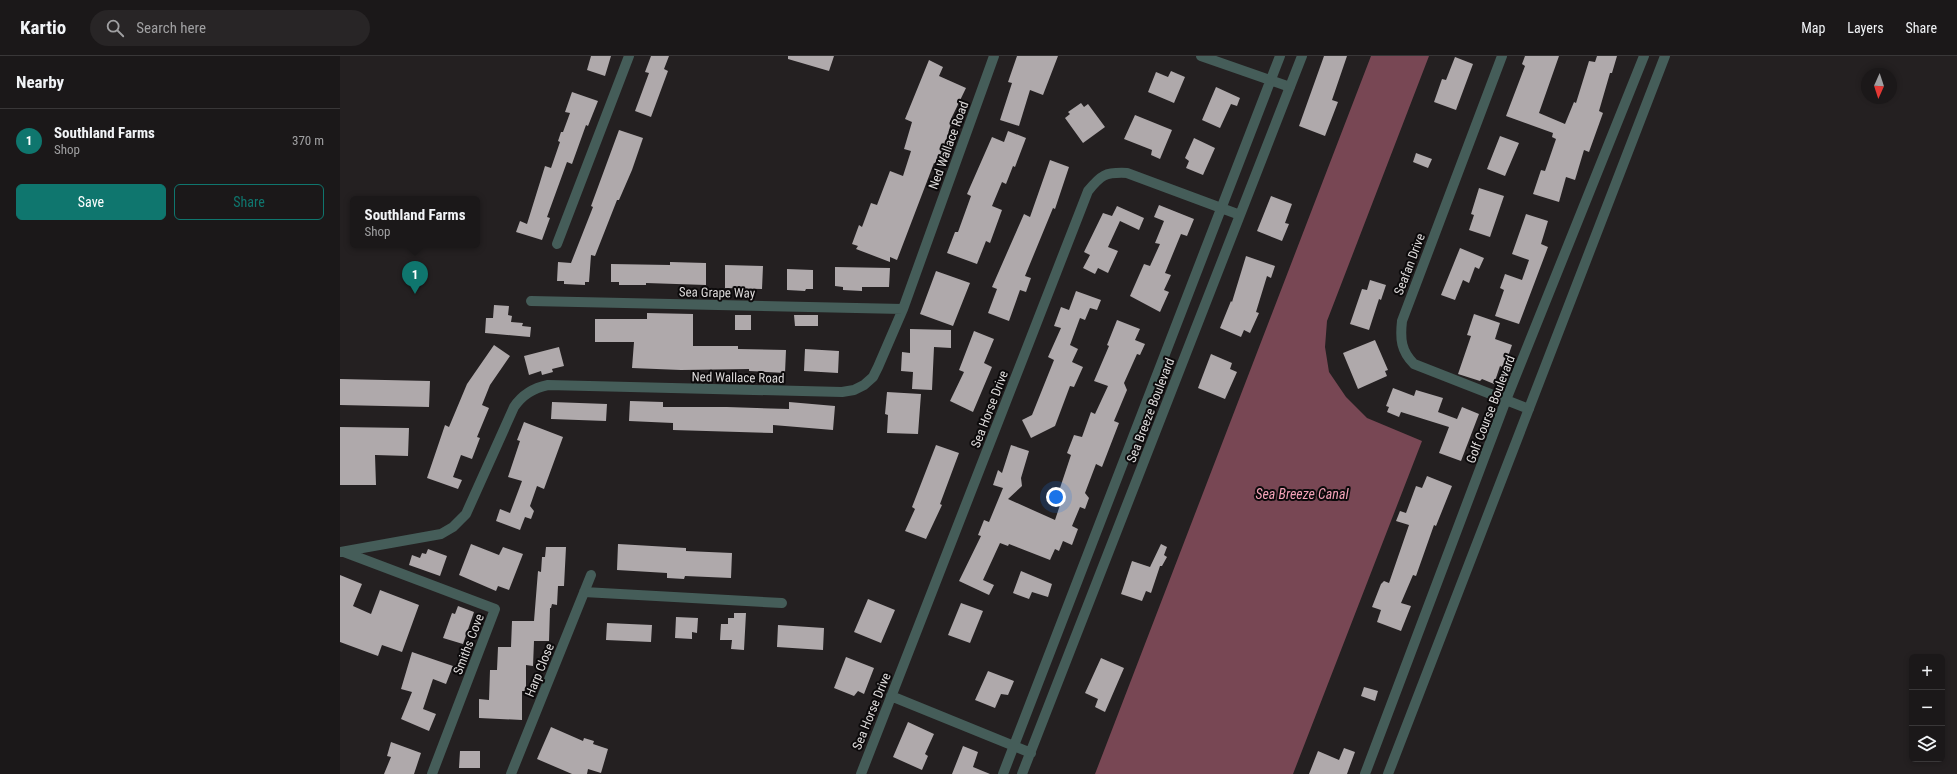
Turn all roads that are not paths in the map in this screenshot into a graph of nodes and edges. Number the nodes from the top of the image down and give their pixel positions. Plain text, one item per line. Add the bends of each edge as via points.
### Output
1 (629, 56) edge
2 (994, 56) edge
3 (1201, 56) edge
4 (1280, 56) edge
5 (1302, 56) edge
6 (1502, 56) edge
7 (1644, 56) edge
8 (1665, 56) edge
9 (1271, 79) junction
10 (1290, 87) junction
11 (1222, 207) junction
12 (1240, 215) junction
13 (557, 244) dead end
14 (531, 301) dead end
15 (903, 309) junction
16 (1506, 400) junction
17 (1529, 410) junction
18 (341, 552) edge
19 (591, 575) dead end
20 (584, 592) junction
21 (782, 602) dead end
22 (892, 696) junction
23 (1014, 746) junction
24 (1031, 753) junction
25 (432, 774) edge
26 (511, 774) edge
27 (860, 774) edge
28 (1003, 774) edge
29 (1022, 774) edge
30 (1365, 774) edge
31 (1388, 774) edge

1 - 13 street
2 - 15 street, Ned Wallace Road
3 - 9 street
4 - 9 street, Sea Breeze Boulevard
5 - 10 street, Sea Breeze Boulevard
6 - 16 street, Seafan Drive via 1402,321 1400,338 1406,356 1414,364
7 - 16 street, Golf Course Boulevard
8 - 17 street
9 - 10 street
9 - 11 street, Sea Breeze Boulevard
10 - 12 street, Sea Breeze Boulevard
11 - 12 street, Sea Horse Drive
11 - 22 street, Sea Horse Drive via 1127,173 1111,172 1099,177 1088,192
11 - 23 street, Sea Breeze Boulevard
12 - 24 street, Sea Breeze Boulevard
14 - 15 street, Sea Grape Way
15 - 18 street, Ned Wallace Road via 873,377 854,390 834,392 548,385 534,389 522,396 514,407 466,514 458,523 441,534
16 - 17 street, Seafan Drive
16 - 30 street, Golf Course Boulevard
17 - 31 street
18 - 25 street, Smiths Cove via 495,609
19 - 20 street, Harp Close
20 - 21 street
20 - 26 street, Harp Close
22 - 23 street
22 - 27 street, Sea Horse Drive
23 - 24 street
23 - 28 street, Sea Breeze Boulevard
24 - 29 street, Sea Breeze Boulevard

